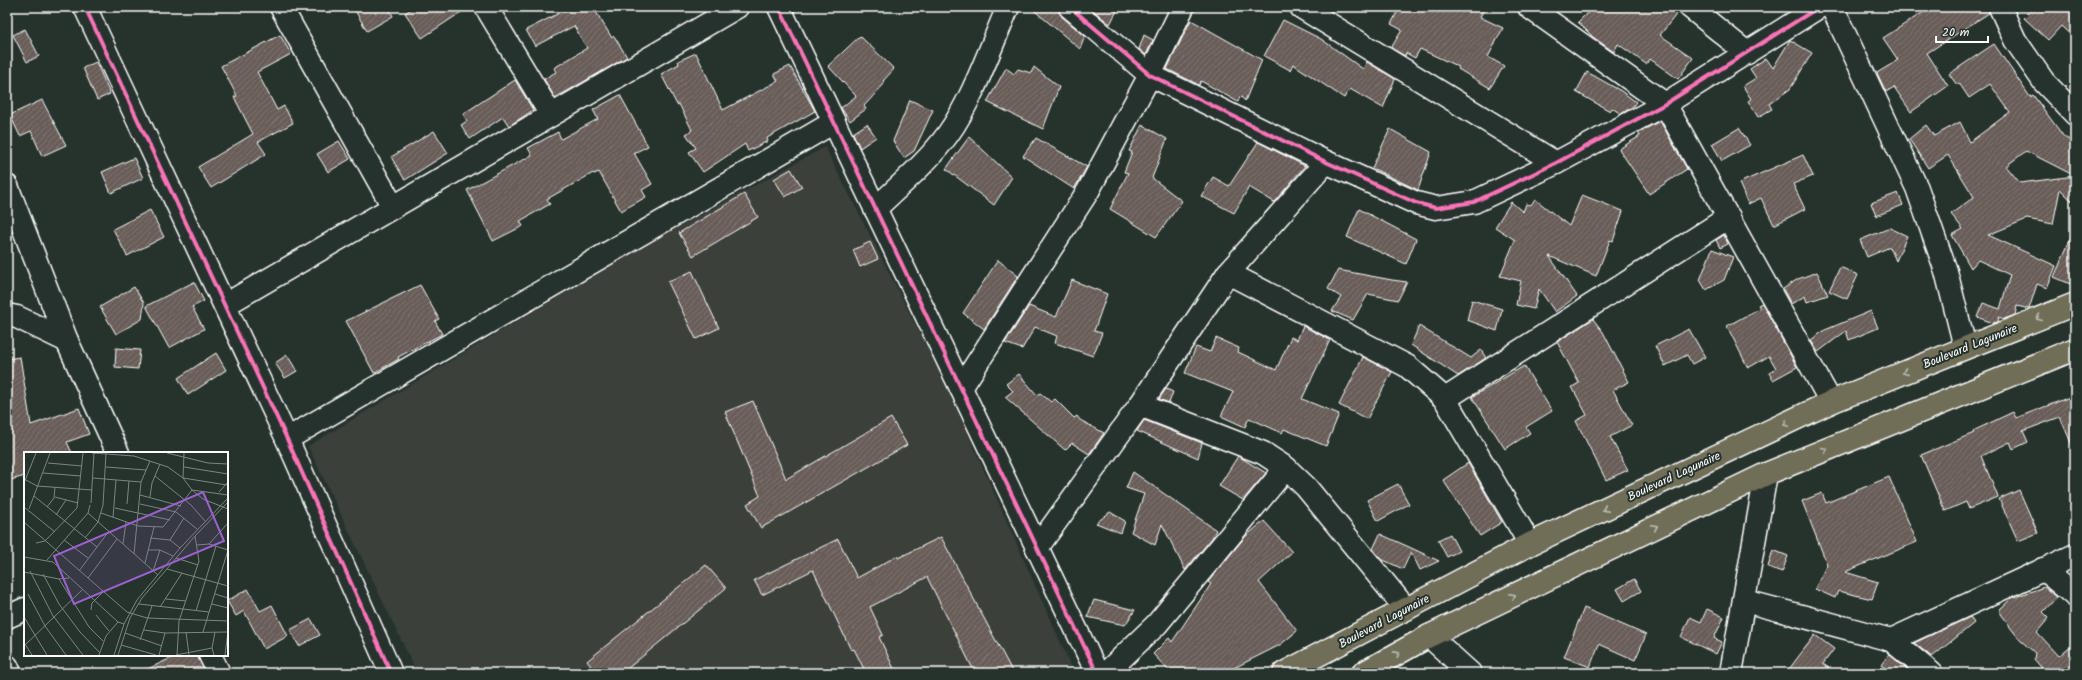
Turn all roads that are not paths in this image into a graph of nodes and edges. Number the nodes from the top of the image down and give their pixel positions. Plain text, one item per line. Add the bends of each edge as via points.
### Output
1 (85, 7) edge
2 (282, 7) edge
3 (486, 7) edge
4 (737, 7) edge
5 (779, 7) edge
6 (1008, 7) edge
7 (1070, 7) edge
8 (1183, 7) edge
9 (1301, 7) edge
10 (1529, 7) edge
11 (1690, 7) edge
12 (1819, 7) edge
13 (1832, 7) edge
14 (2000, 7) edge
15 (1747, 53) junction
16 (1150, 75) junction
17 (1665, 104) junction
18 (2075, 114) edge
19 (551, 115) junction
20 (834, 122) junction
21 (1326, 162) junction
22 (1556, 163) junction
23 (7, 186) edge
24 (393, 207) junction
25 (875, 209) junction
26 (1729, 217) junction
27 (1228, 274) junction
28 (2075, 304) edge
29 (225, 305) junction
30 (7, 315) edge
31 (67, 340) junction
32 (1965, 347) junction
33 (2075, 349) edge
34 (961, 388) junction
35 (1445, 399) junction
36 (1831, 402) junction
37 (1140, 405) junction
38 (287, 438) junction
39 (118, 452) edge
40 (1286, 468) junction
41 (1766, 474) junction
42 (1530, 544) junction
43 (1037, 548) junction
44 (2075, 555) edge
45 (2043, 569) junction
46 (2075, 596) edge
47 (1745, 601) junction
48 (24, 609) edge
49 (1406, 609) junction
50 (7, 616) edge
51 (1429, 636) junction
52 (1891, 640) junction
53 (210, 656) edge
54 (7, 666) edge
55 (10, 673) edge
56 (219, 673) edge
57 (391, 673) edge
58 (1097, 673) edge
59 (1106, 673) edge
60 (1284, 673) edge
61 (1363, 673) edge
62 (1470, 673) edge
63 (1731, 673) edge
64 (1931, 673) edge

1 - 29 street
2 - 24 street
3 - 19 street
4 - 19 street
5 - 20 street
6 - 25 street via 966,102 948,133 929,158
7 - 16 street
8 - 16 street
9 - 22 street
10 - 17 street
11 - 15 street
12 - 15 street
13 - 32 street via 1917,188 1946,271
14 - 18 street via 2015,40 2044,82
15 - 17 street
16 - 21 street
16 - 34 street via 1088,191
17 - 22 street
17 - 26 street
19 - 24 street
20 - 25 street
20 - 38 street
21 - 22 street via 1416,202 1436,208 1474,202
21 - 27 street
23 - 31 street
24 - 29 street
25 - 34 street
26 - 35 street
26 - 36 street
27 - 35 street via 1407,366
27 - 37 street
28 -> 32 main road, Boulevard Lagunaire
29 - 38 street
30 - 31 street
31 - 39 street
32 -> 36 main road, Boulevard Lagunaire
41 -> 33 main road
34 - 43 street
35 - 42 street
36 -> 42 main road, Boulevard Lagunaire
37 - 40 street via 1263,453
37 - 43 street
38 - 57 street
40 - 49 street via 1306,487
40 - 59 street via 1157,624
41 - 47 street
51 -> 41 main road
42 - 49 main road, Boulevard Lagunaire
43 - 58 street
44 - 45 street
45 - 46 street
45 - 52 street
47 - 52 street
47 - 63 street
48 - 50 street
49 - 60 main road, Boulevard Lagunaire
61 -> 51 main road
51 - 62 street
52 - 64 street
53 - 56 street
54 - 55 street

